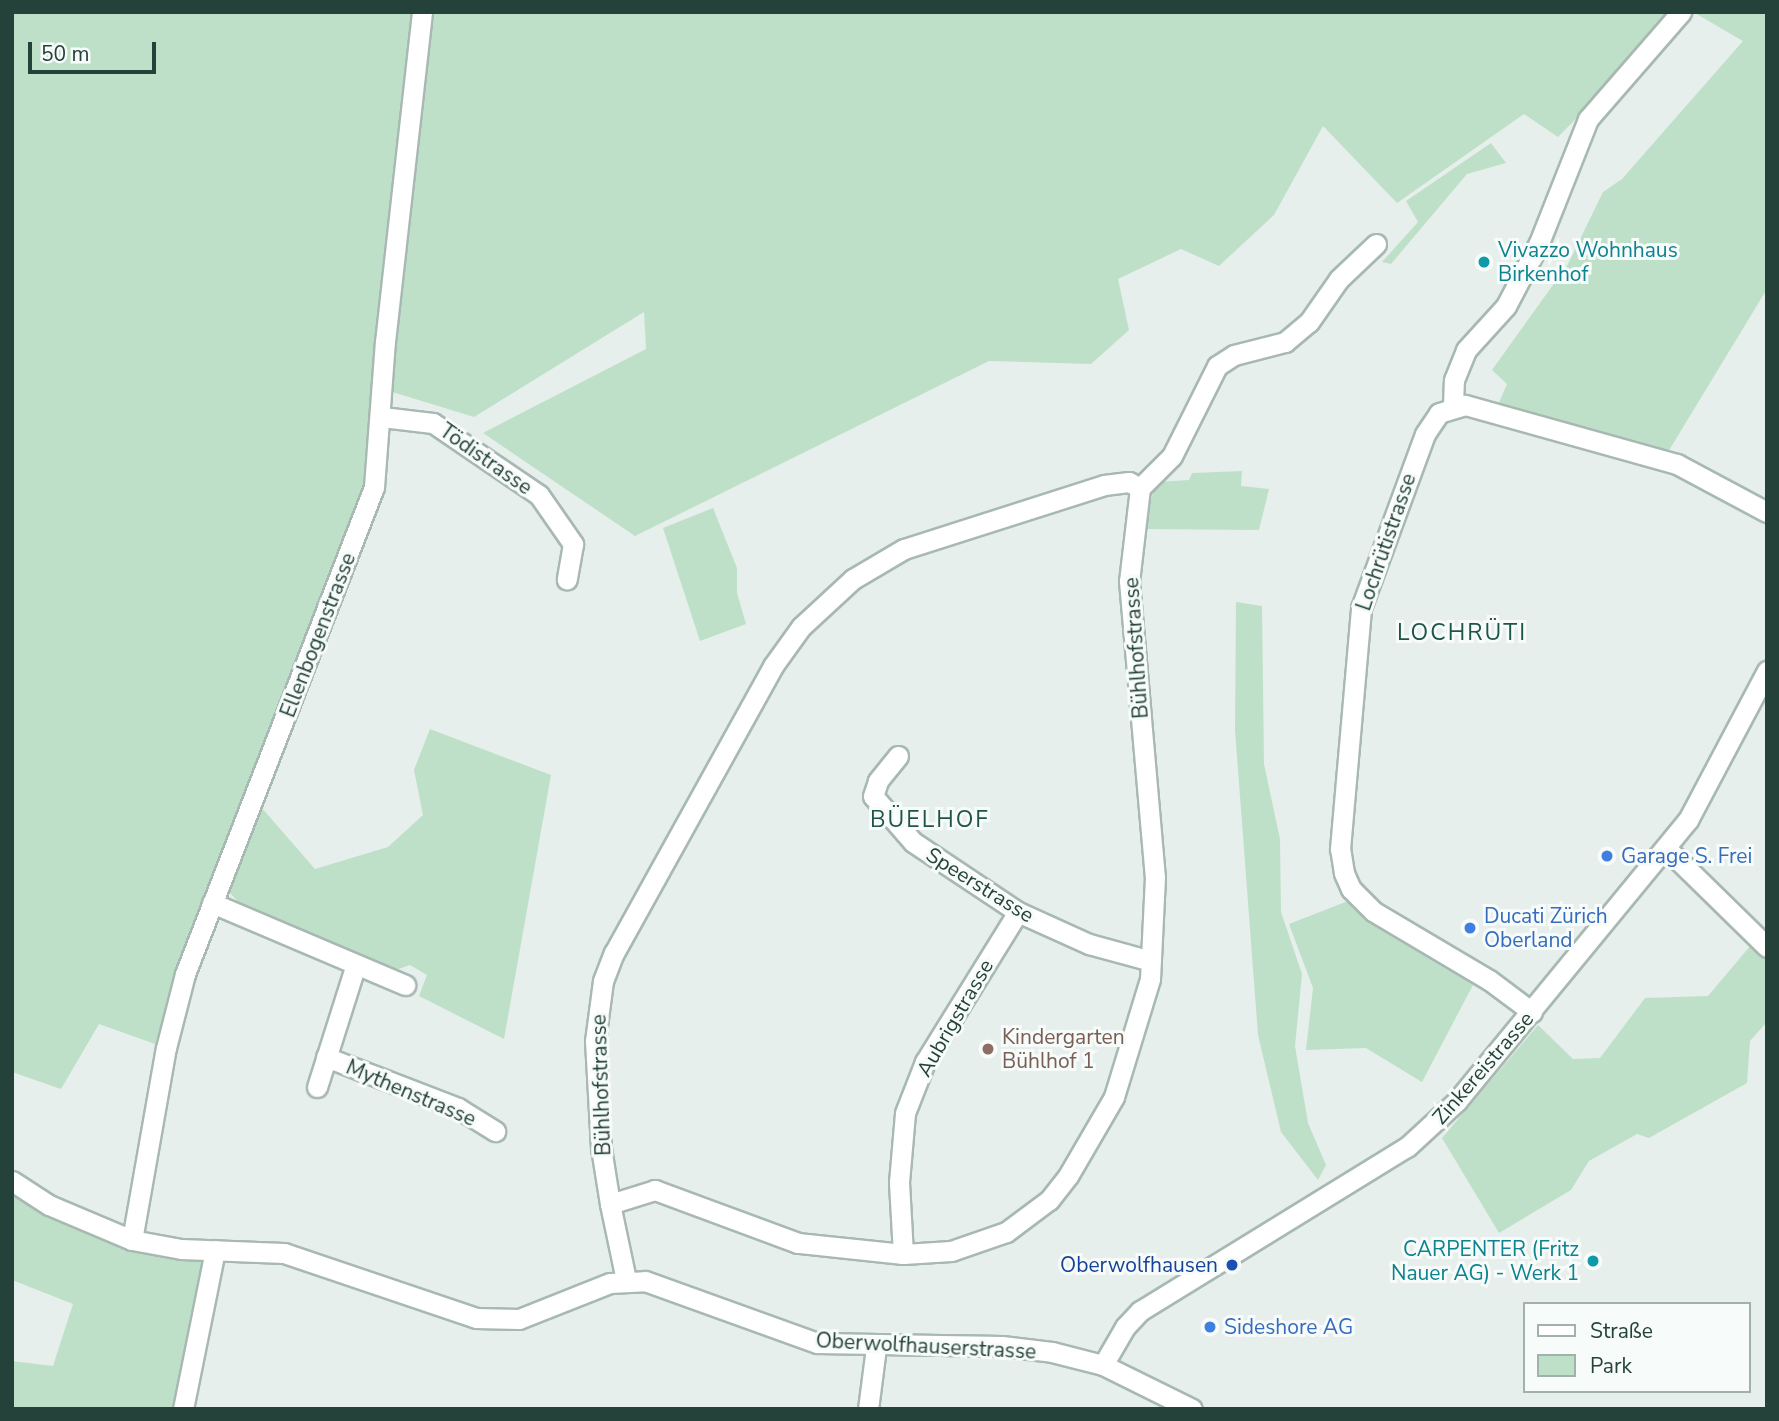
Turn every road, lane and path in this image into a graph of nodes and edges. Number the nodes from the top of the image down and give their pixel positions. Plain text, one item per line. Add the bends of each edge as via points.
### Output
1 (422, 12) edge
2 (1681, 12) edge
3 (1376, 244) dead end
4 (1453, 406) junction
5 (382, 417) junction
6 (1140, 488) junction
7 (1767, 512) edge
8 (567, 579) dead end
9 (1767, 671) edge
10 (898, 756) dead end
11 (1667, 849) junction
12 (212, 903) junction
13 (1018, 912) junction
14 (1767, 947) edge
15 (1152, 961) junction
16 (355, 967) junction
17 (405, 985) dead end
18 (1532, 1012) junction
19 (326, 1057) junction
20 (317, 1087) dead end
21 (495, 1131) dead end
22 (12, 1181) edge
23 (610, 1204) junction
24 (132, 1240) junction
25 (215, 1250) junction
26 (903, 1254) junction
27 (626, 1280) junction
28 (876, 1347) junction
29 (1103, 1365) junction
30 (1180, 1406) edge
31 (183, 1409) edge
32 (868, 1409) edge

1 - 5 street, Ellenbogenstrasse via 385,342
2 - 4 street via 1588,120 1539,243 1506,306 1466,350 1454,380
3 - 6 street via 1339,279 1309,322 1285,342 1234,355 1217,366 1172,456
4 - 7 street via 1480,408 1676,464
4 - 18 street, Lochrütistrasse via 1438,413 1425,434 1361,608 1340,849 1351,889 1362,902
5 - 8 street, Tödistrasse via 433,423 539,495 573,544
5 - 12 street, Ellenbogenstrasse via 374,486
6 - 15 street, Bühlhofstrasse via 1129,580 1155,877
6 - 23 street, Bühlhofstrasse via 1129,482 1104,485 904,549 853,579 801,627 773,666 614,953 603,981 596,1041 601,1148
9 - 11 street, Zinkereistrasse via 1708,786
10 - 13 street, Speerstrasse via 878,781 873,796 878,806 943,865
11 - 14 street
11 - 18 street, Zinkereistrasse
12 - 16 street via 253,917
12 - 24 street, Ellenbogenstrasse via 185,974 166,1048
13 - 15 street, Speerstrasse via 1089,944
13 - 26 street, Aubrigstrasse via 925,1062 905,1113 899,1182
15 - 26 street, Bühlhofstrasse via 1144,1009 1114,1097 1087,1147 1049,1200 1006,1232 983,1242 950,1251
16 - 17 street
16 - 19 street, Mythenstrasse
18 - 29 street, Zinkereistrasse via 1457,1101 1418,1138 1151,1304 1125,1326
19 - 20 street, Mythenstrasse
19 - 21 street, Mythenstrasse via 458,1108
22 - 24 street, Oberwolfhauserstrasse via 49,1205
23 - 26 street, Bühlhofstrasse via 655,1190 798,1243
23 - 27 street, Bühlhofstrasse
24 - 25 street, Oberwolfhauserstrasse
25 - 27 street, Oberwolfhauserstrasse via 284,1253 476,1318 498,1320 550,1310 595,1288
25 - 31 street
27 - 28 street, Oberwolfhauserstrasse via 666,1286 798,1338
28 - 29 street, Oberwolfhauserstrasse via 1002,1346
28 - 32 street
29 - 30 street, Oberwolfhauserstrasse

